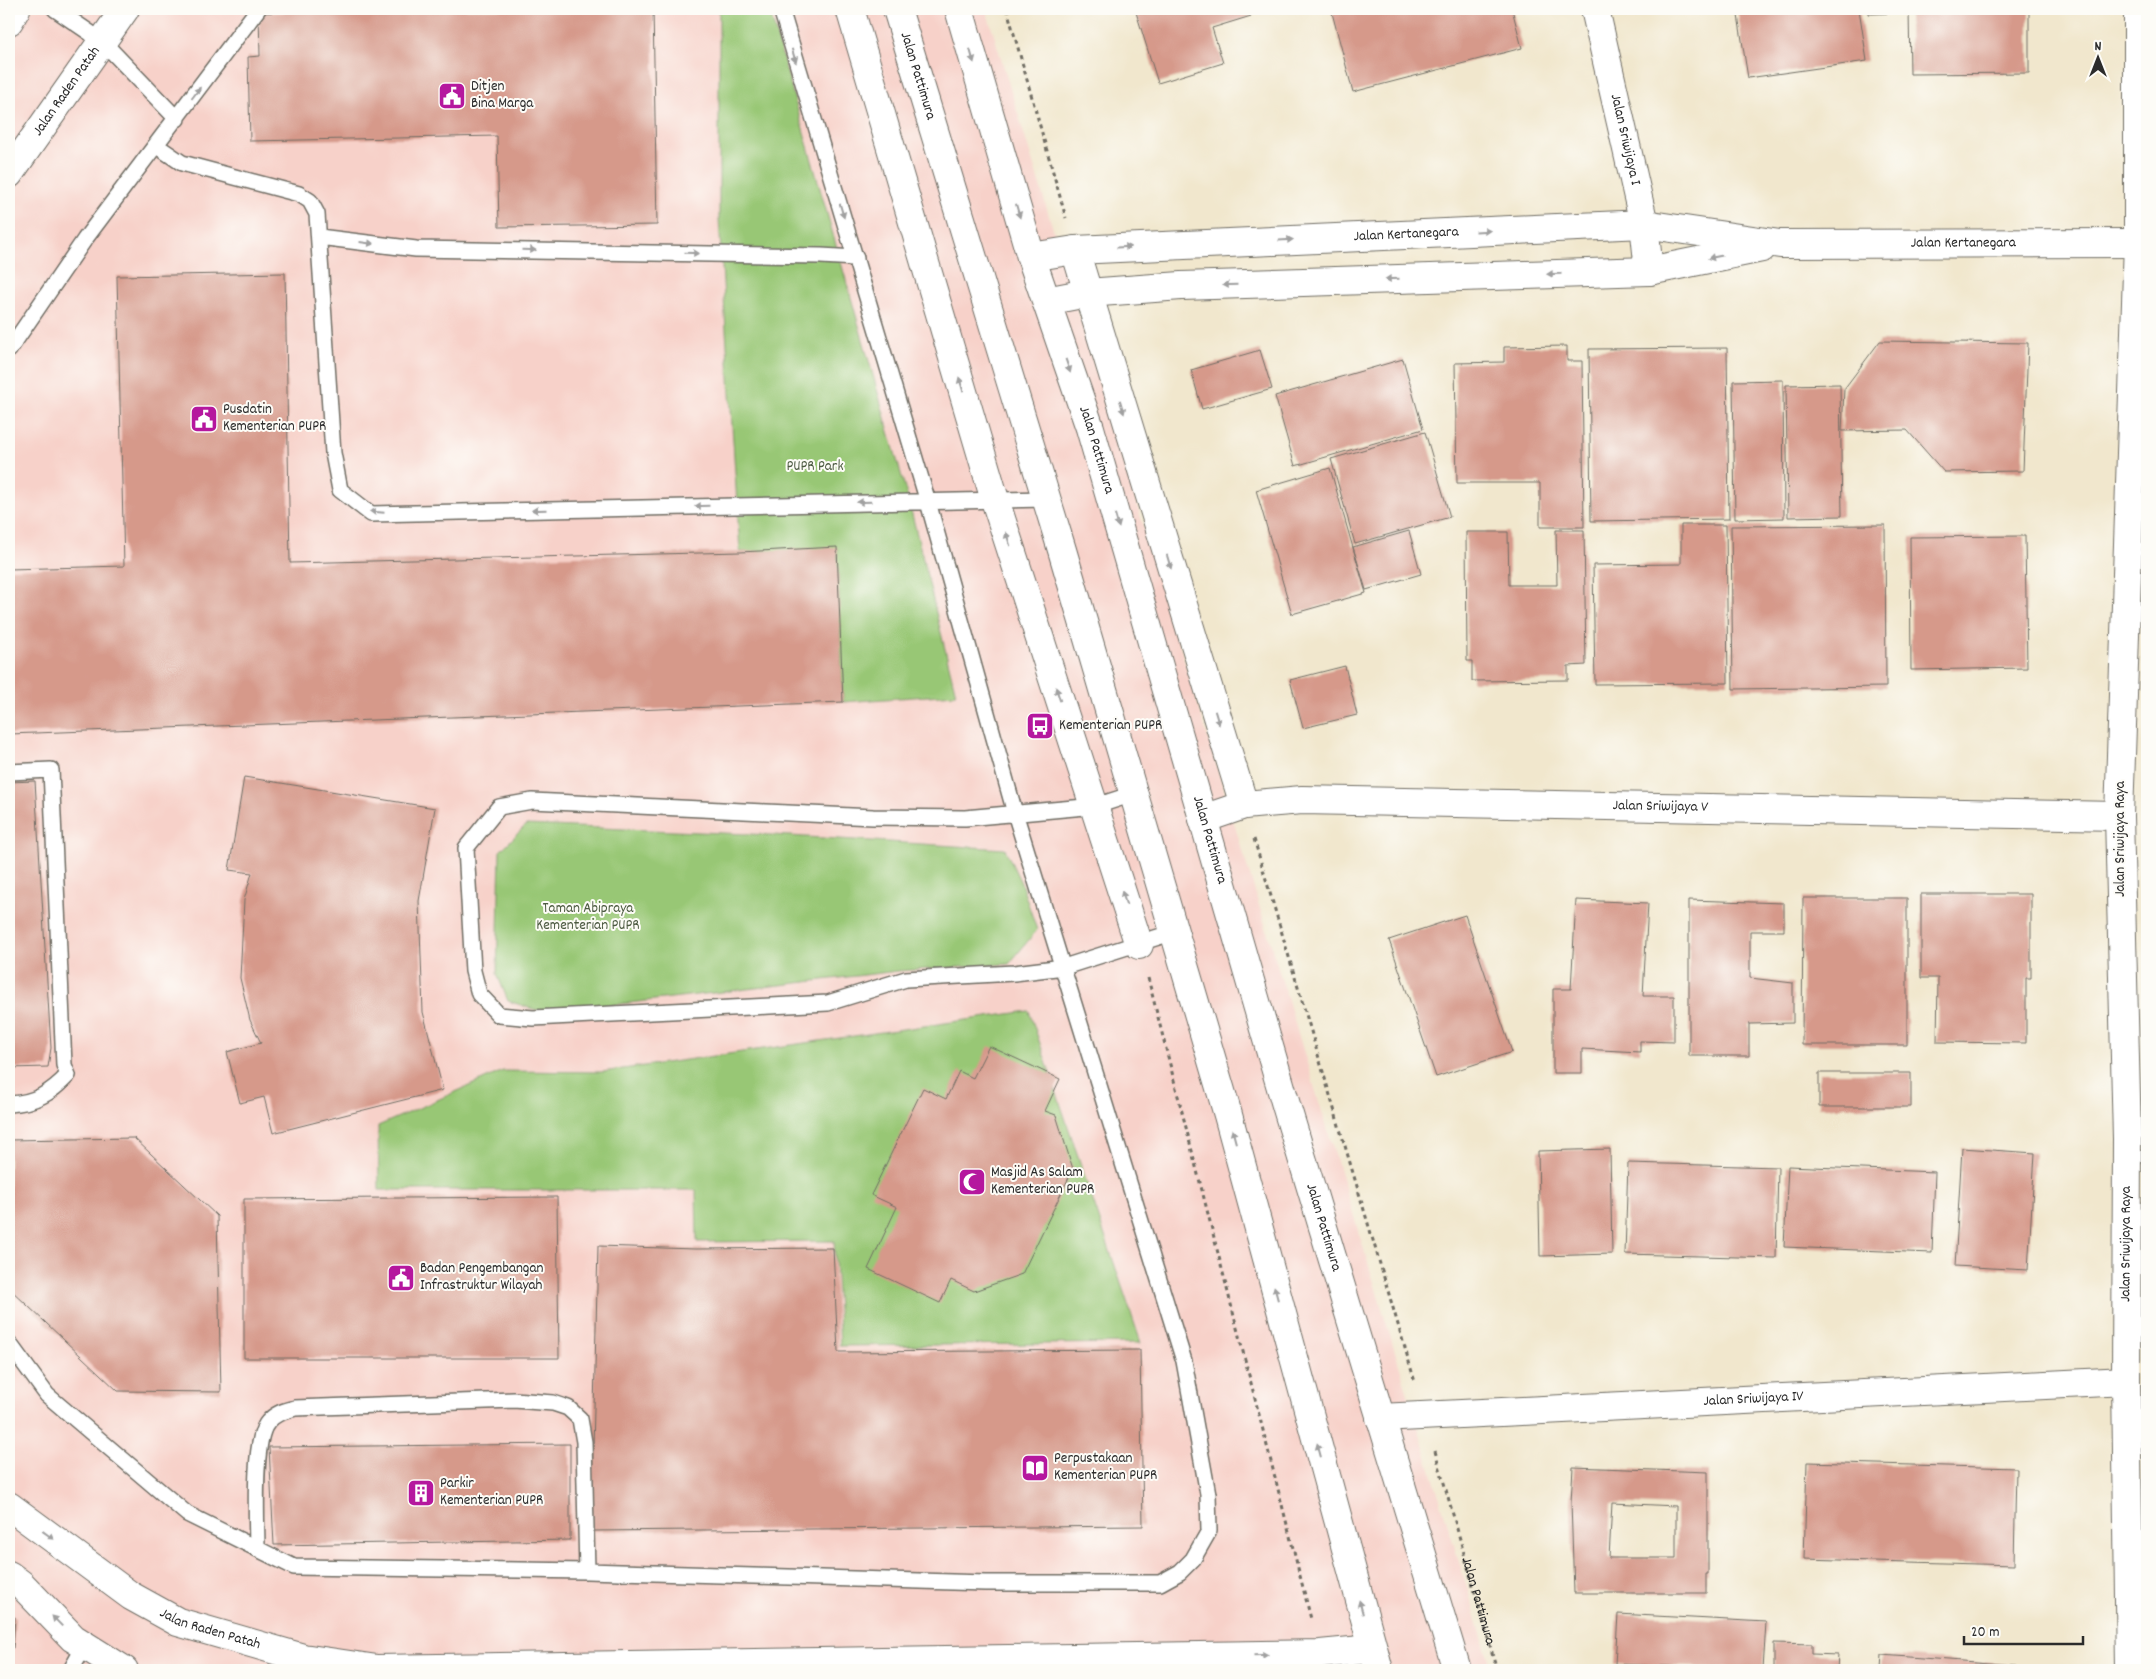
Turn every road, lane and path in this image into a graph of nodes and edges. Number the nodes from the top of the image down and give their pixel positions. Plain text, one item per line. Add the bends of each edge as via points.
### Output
1 (16, 9) edge
2 (55, 9) edge
3 (125, 9) edge
4 (258, 9) edge
5 (781, 9) edge
6 (850, 9) edge
7 (897, 9) edge
8 (959, 9) edge
9 (1007, 9) edge
10 (1594, 9) edge
11 (2138, 9) edge
12 (9, 21) edge
13 (102, 41) junction
14 (177, 119) junction
15 (157, 146) junction
16 (9, 174) edge
17 (1644, 224) junction
18 (319, 237) junction
19 (2143, 243) edge
20 (1780, 244) junction
21 (1075, 250) junction
22 (1031, 257) junction
23 (856, 258) junction
24 (1649, 271) junction
25 (1088, 293) junction
26 (1046, 301) junction
27 (9, 350) edge
28 (1046, 498) junction
29 (995, 500) junction
30 (920, 502) junction
31 (9, 772) edge
32 (1133, 794) junction
33 (1244, 805) junction
34 (1096, 806) junction
35 (1015, 813) junction
36 (2119, 816) junction
37 (1203, 818) junction
38 (1174, 932) junction
39 (1139, 945) junction
40 (1064, 968) junction
41 (2135, 1016) edge
42 (9, 1104) edge
43 (2137, 1139) edge
44 (9, 1343) edge
45 (2126, 1381) junction
46 (1425, 1416) junction
47 (1380, 1418) junction
48 (9, 1506) edge
49 (257, 1549) junction
50 (587, 1571) junction
51 (9, 1575) edge
52 (86, 1646) junction
53 (1320, 1654) junction
54 (1376, 1660) edge
55 (71, 1670) edge
56 (124, 1670) edge
57 (1457, 1670) edge
58 (1497, 1670) edge
59 (2130, 1670) edge

1 - 12 street
2 - 13 lane
3 - 13 street, Jalan Raden Patah
14 -> 4 lane
5 -> 23 lane
29 -> 6 street
7 - 28 street, Jalan Pattimura
8 -> 22 street, Jalan Pattimura
9 - 21 path
10 - 17 street, Jalan Sriwijaya I
11 - 19 street, Jalan Sriwijaya Raya
13 - 14 lane
13 - 16 street, Jalan Raden Patah
14 - 15 lane
15 - 18 lane via 182,163 298,194 310,201 318,214
15 - 27 lane via 86,238
17 - 20 street, Jalan Kertanegara
21 -> 17 street, Jalan Kertanegara
17 - 24 street, Jalan Sriwijaya I
18 -> 23 lane via 416,249
30 -> 18 lane via 371,514 340,490 332,453
19 - 20 street, Jalan Kertanegara
19 - 36 street, Jalan Sriwijaya Raya
20 -> 24 street, Jalan Kertanegara
21 - 22 street, Jalan Kertanegara
21 - 25 street
22 - 26 street, Jalan Pattimura
23 - 30 lane
24 -> 25 street, Jalan Kertanegara via 1181,286
25 - 26 street, Jalan Kertanegara
25 -> 33 street
26 -> 37 street, Jalan Pattimura via 1090,428
28 - 29 lane
28 - 32 street, Jalan Pattimura
29 - 30 lane
34 -> 29 street
30 - 35 lane
31 - 42 lane via 52,770 64,1066 68,1075 52,1092 27,1103
32 - 34 lane
32 - 38 street, Jalan Pattimura
33 - 36 street, Jalan Sriwijaya V via 1302,800
33 - 37 street, Jalan Sriwijaya V
33 - 46 path, Jalan Pattimura
34 - 35 lane
39 -> 34 street
35 - 40 lane
35 - 40 lane via 965,818 873,817 532,801 498,808 466,848 473,971 479,994 499,1015 532,1018 593,1016 828,1003 906,979
36 - 41 street, Jalan Sriwijaya Raya
37 - 47 street, Jalan Pattimura
38 - 39 lane
54 -> 38 street, Jalan Pattimura via 1228,1115
39 - 40 lane
39 - 53 path
40 - 50 lane via 1184,1361 1208,1494 1209,1530 1193,1559 1180,1572 1160,1583 985,1583
41 - 43 street, Jalan Sriwijaya Raya
43 - 45 street, Jalan Sriwijaya Raya
44 - 49 lane via 47,1395 187,1514
45 - 46 street, Jalan Sriwijaya IV
45 - 59 street, Jalan Sriwijaya Raya
46 - 47 street, Jalan Sriwijaya IV
46 - 58 path, Jalan Pattimura
47 - 57 street, Jalan Pattimura
48 -> 53 street, Jalan Raden Patah via 130,1596 178,1622 303,1658 377,1669
49 - 50 lane via 294,1567
49 - 50 lane via 261,1435 266,1423 277,1414 295,1408 514,1400 554,1403 568,1408 580,1419 584,1442
52 -> 51 street via 73,1638
52 - 55 lane
52 - 56 street
53 - 54 street, Jalan Raden Patah

